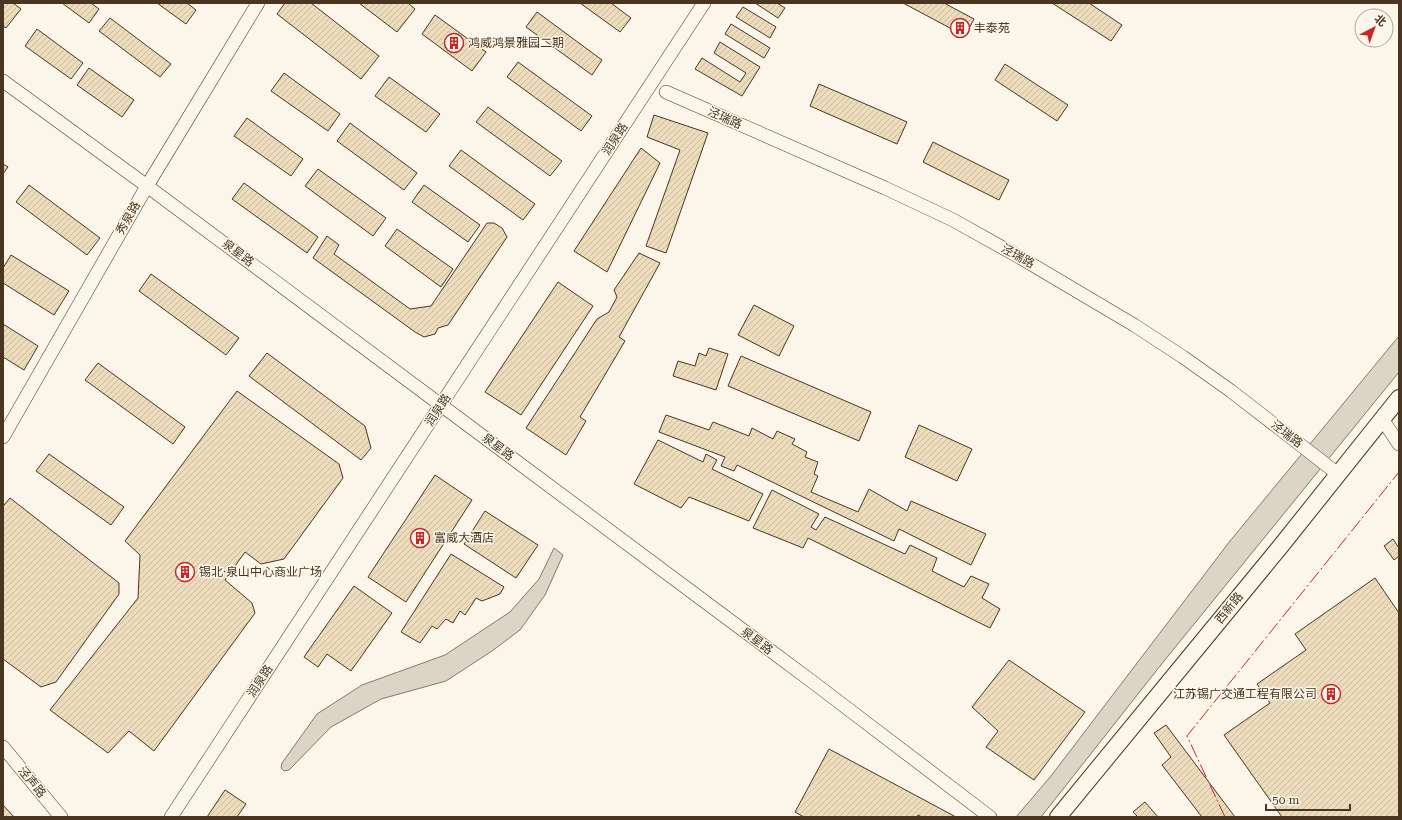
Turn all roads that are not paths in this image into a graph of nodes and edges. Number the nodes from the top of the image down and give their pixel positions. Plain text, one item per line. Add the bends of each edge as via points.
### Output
1 (258, 3) edge
2 (704, 3) edge
3 (3, 81) edge
4 (666, 92) dead end
5 (147, 186) junction
6 (1399, 398) edge
7 (441, 405) junction
8 (1382, 419) junction
9 (3, 437) edge
10 (1399, 444) edge
11 (1333, 470) junction
12 (3, 747) edge
13 (61, 817) edge
14 (171, 817) edge
15 (990, 817) edge
16 (1058, 817) edge

1 - 5 street, 秀泉路
2 - 7 street, 润泉路
3 - 5 street, 泉星路
4 - 11 street, 泾瑞路 via 885,188 953,220 1021,258 1183,357
5 - 7 street, 泉星路
5 - 9 street, 秀泉路
6 - 8 main road, 西新路
7 - 14 street, 润泉路
7 - 15 street, 泉星路
8 - 10 street
8 - 11 main road, 西新路
11 - 16 main road, 西新路
12 - 13 street, 泾声路

